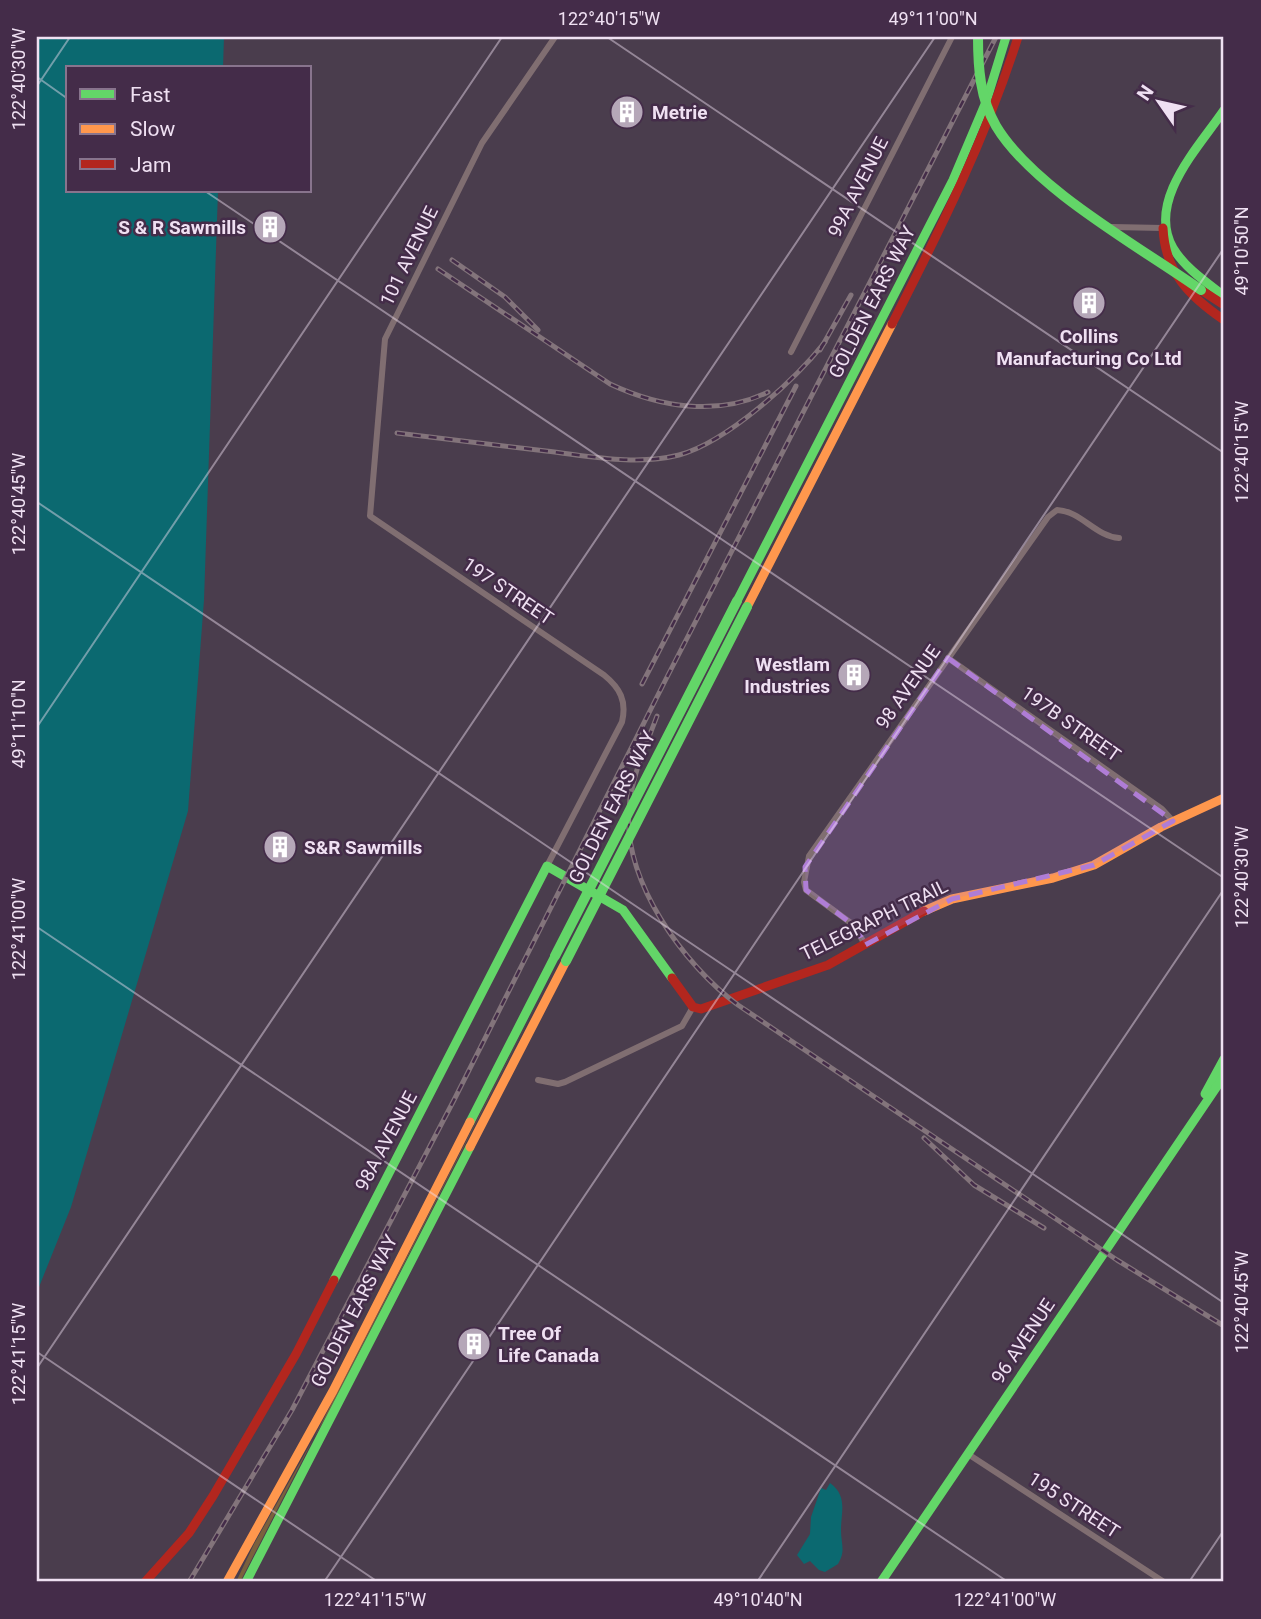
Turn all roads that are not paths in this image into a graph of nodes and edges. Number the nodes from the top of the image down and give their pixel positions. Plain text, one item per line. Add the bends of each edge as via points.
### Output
1 (555, 37) edge
2 (952, 37) edge
3 (978, 37) edge
4 (1006, 37) edge
5 (1018, 37) edge
6 (1224, 110) edge
7 (953, 194) junction
8 (1107, 226) dead end
9 (1163, 228) junction
10 (1224, 296) edge
11 (1224, 305) edge
12 (1224, 320) edge
13 (791, 352) dead end
14 (370, 516) joint
15 (1119, 538) dead end
16 (948, 658) junction
17 (623, 699) joint
18 (1224, 798) edge
19 (1173, 821) junction
20 (547, 866) junction
21 (865, 945) junction
22 (561, 959) junction
23 (693, 1006) junction
24 (1224, 1059) edge
25 (1224, 1076) edge
26 (538, 1080) dead end
27 (1193, 1118) junction
28 (968, 1454) junction
29 (145, 1582) edge
30 (227, 1582) edge
31 (246, 1582) edge
32 (881, 1582) edge
33 (1164, 1582) edge

1 - 14 street, 101 AVENUE via 482,143 385,339
2 - 13 street, 99A AVENUE
3 - 11 main road, bridge via 984,101 1016,156 1055,190
4 - 7 main road, GOLDEN EARS WAY
5 - 7 main road, GOLDEN EARS WAY via 996,107
6 - 9 main road via 1168,196
7 - 22 main road, GOLDEN EARS WAY, bridge
8 - 9 street
9 - 10 main road via 1191,271
9 - 12 main road via 1164,256 1174,275 1189,294
14 - 17 street, 197 STREET via 604,675
15 - 16 street, 98 AVENUE via 1108,537 1071,512 1057,510
16 - 19 street, 197B STREET via 1142,794
16 - 21 street, 98 AVENUE via 809,856 806,890 855,926
17 - 20 street, 98A AVENUE via 622,722
18 - 19 main road, TELEGRAPH TRAIL
19 - 21 main road, TELEGRAPH TRAIL via 1094,865 952,899
20 - 23 main road via 623,910
20 - 29 main road, 98A AVENUE via 296,1353 214,1496 189,1533
21 - 23 main road, TELEGRAPH TRAIL via 828,965 710,1008
22 - 30 main road, GOLDEN EARS WAY
22 - 31 main road, GOLDEN EARS WAY via 373,1341
23 - 26 street via 682,1026 558,1084
24 - 27 main road, 96 AVENUE
25 - 27 main road, 96 AVENUE
27 - 28 main road, 96 AVENUE
28 - 32 main road, 96 AVENUE
28 - 33 street, 195 STREET

